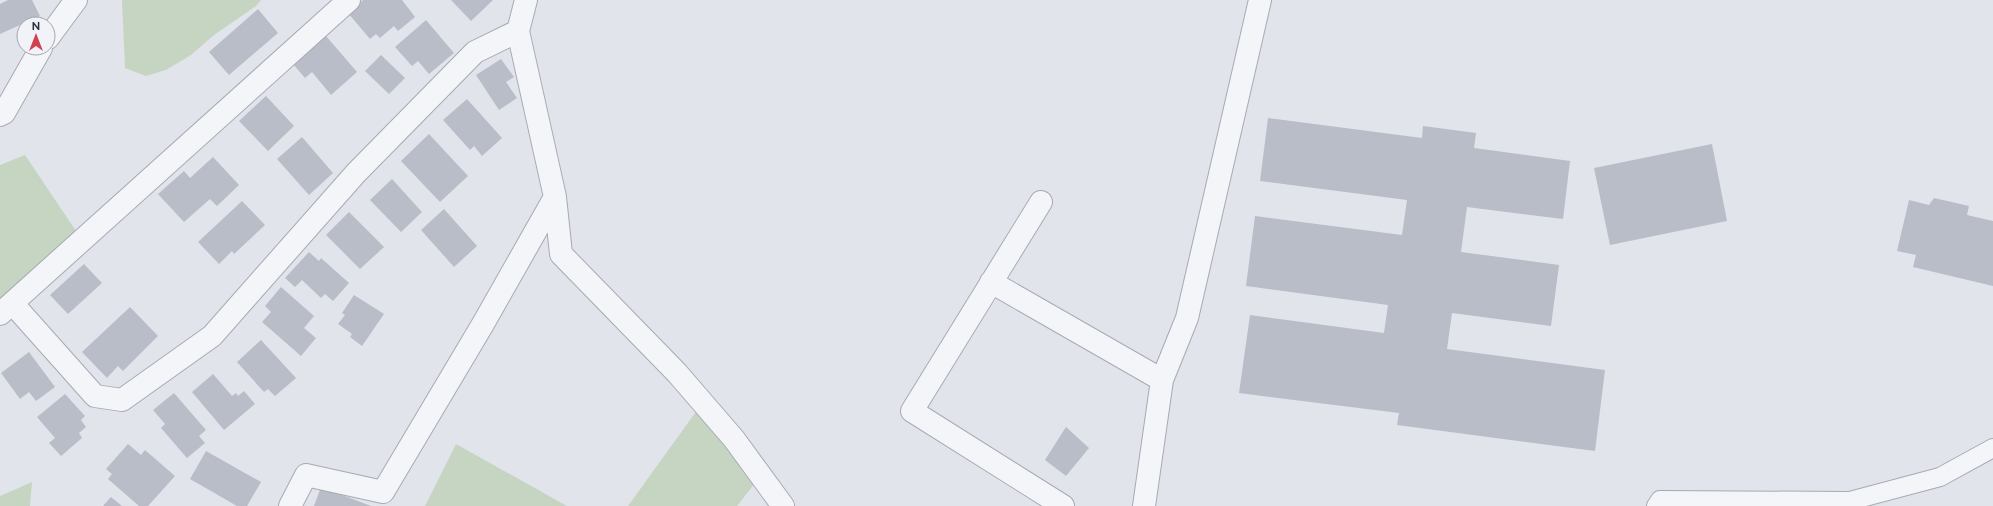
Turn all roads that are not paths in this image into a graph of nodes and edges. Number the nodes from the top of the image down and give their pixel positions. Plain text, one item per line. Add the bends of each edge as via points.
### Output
1 (349, 0) edge
2 (526, 0) edge
3 (1260, 0) edge
4 (68, 4) edge
5 (56, 24) edge
6 (518, 31) junction
7 (36, 56) edge
8 (0, 115) edge
9 (555, 197) junction
10 (1041, 202) dead end
11 (992, 282) junction
12 (6, 309) edge
13 (1162, 380) junction
14 (1993, 448) edge
15 (290, 506) edge
16 (783, 506) edge
17 (1063, 506) edge
18 (1144, 506) edge
19 (1656, 506) edge

1 - 12 street
2 - 6 street
3 - 13 street via 1188,318
4 - 5 street
6 - 9 street
6 - 12 street via 475,52 356,173 212,336 122,400 95,396
7 - 8 street via 4,113
9 - 15 street via 383,492 306,475
9 - 16 street via 561,254 677,373 734,439
10 - 11 street
11 - 13 street
11 - 17 street via 912,411
13 - 18 street
14 - 19 lane via 1940,477 1850,501 1660,500

